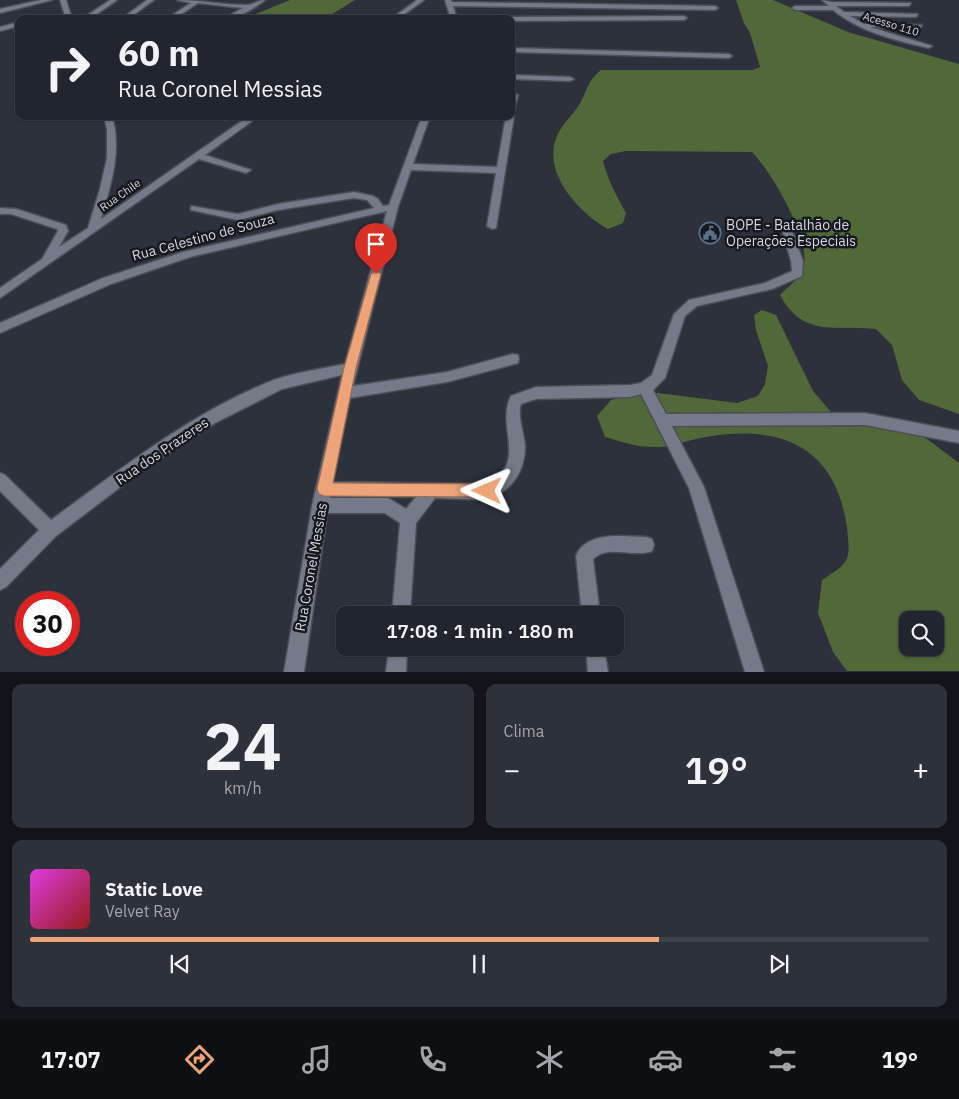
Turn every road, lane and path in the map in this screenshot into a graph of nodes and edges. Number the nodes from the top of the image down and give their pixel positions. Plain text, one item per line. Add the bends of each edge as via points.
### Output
1 (49, 0) edge
2 (63, 0) edge
3 (114, 0) edge
4 (151, 0) edge
5 (180, 0) edge
6 (262, 0) edge
7 (421, 0) edge
8 (542, 0) edge
9 (549, 0) edge
10 (199, 1) edge
11 (607, 1) dead end
12 (26, 2) edge
13 (449, 2) edge
14 (829, 4) edge
15 (909, 4) dead end
16 (252, 7) junction
17 (715, 8) dead end
18 (795, 8) dead end
19 (0, 11) edge
20 (840, 14) junction
21 (68, 15) edge
22 (91, 15) edge
23 (130, 15) edge
24 (176, 15) edge
25 (235, 15) edge
26 (400, 15) edge
27 (453, 15) edge
28 (916, 15) dead end
29 (684, 18) dead end
30 (515, 19) edge
31 (15, 25) edge
32 (857, 25) junction
33 (920, 26) dead end
34 (0, 29) edge
35 (929, 46) dead end
36 (515, 50) edge
37 (729, 56) dead end
38 (515, 77) edge
39 (570, 79) dead end
40 (109, 120) edge
41 (249, 120) edge
42 (425, 120) edge
43 (509, 120) edge
44 (199, 156) junction
45 (409, 167) junction
46 (246, 170) dead end
47 (500, 170) junction
48 (196, 208) dead end
49 (387, 208) junction
50 (0, 211) edge
51 (492, 226) dead end
52 (92, 230) junction
53 (788, 234) dead end
54 (46, 262) junction
55 (0, 294) edge
56 (0, 328) edge
57 (513, 359) dead end
58 (350, 368) junction
59 (645, 388) junction
60 (344, 393) junction
61 (662, 420) junction
62 (959, 437) edge
63 (0, 480) edge
64 (324, 489) junction
65 (431, 490) junction
66 (320, 506) junction
67 (408, 520) junction
68 (50, 530) junction
69 (646, 545) dead end
70 (0, 581) edge
71 (402, 606) edge
72 (590, 606) edge
73 (397, 656) edge
74 (597, 656) edge
75 (294, 672) edge
76 (396, 672) edge
77 (598, 672) edge
78 (755, 672) edge

1 - 12 street
2 - 21 street
3 - 22 street
4 - 23 street
5 - 10 street
6 - 16 street
7 - 26 street
8 - 13 street
9 - 11 street
10 - 16 street
10 - 24 street
12 - 19 street
13 - 17 street
13 - 27 street
14 - 15 street
14 - 18 street
14 - 20 street, Acesso 110
16 - 25 street
20 - 28 street
20 - 32 street, Acesso 110
29 - 30 street
31 - 34 street
32 - 33 street
32 - 35 street, Acesso 110
36 - 37 street
38 - 39 street
40 - 52 street via 112,146 106,183
41 - 44 street, Rua Chile
42 - 45 street, Rua Coronel Messias
43 - 47 street
44 - 46 street
44 - 52 street, Rua Chile
45 - 47 street
45 - 49 street, Rua Coronel Messias
47 - 51 street
48 - 49 street via 238,217 354,195 370,198
49 - 56 street, Rua Celestino de Souza via 237,241 145,267 56,301
49 - 58 street, Rua Coronel Messias
50 - 54 street via 12,211 62,227
52 - 54 street, Rua Chile
53 - 59 street via 798,273 768,286 693,303 680,314 658,378
54 - 55 street, Rua Chile
57 - 60 street via 447,378
58 - 60 street, Rua Coronel Messias
58 - 68 street, Rua dos Prazeres via 279,384 248,398 139,464
59 - 61 street
59 - 65 street via 525,395 513,406 517,457 509,480 487,491
60 - 64 street, Rua Coronel Messias
61 - 62 street via 865,418
61 - 78 street via 696,487
63 - 68 street
64 - 65 street
64 - 66 street, Rua Coronel Messias
65 - 67 street
66 - 67 street via 388,505
66 - 75 street, Rua Coronel Messias
67 - 71 street
68 - 70 street, Rua dos Prazeres
69 - 72 street via 596,546 588,551 584,556
73 - 76 street
74 - 77 street

